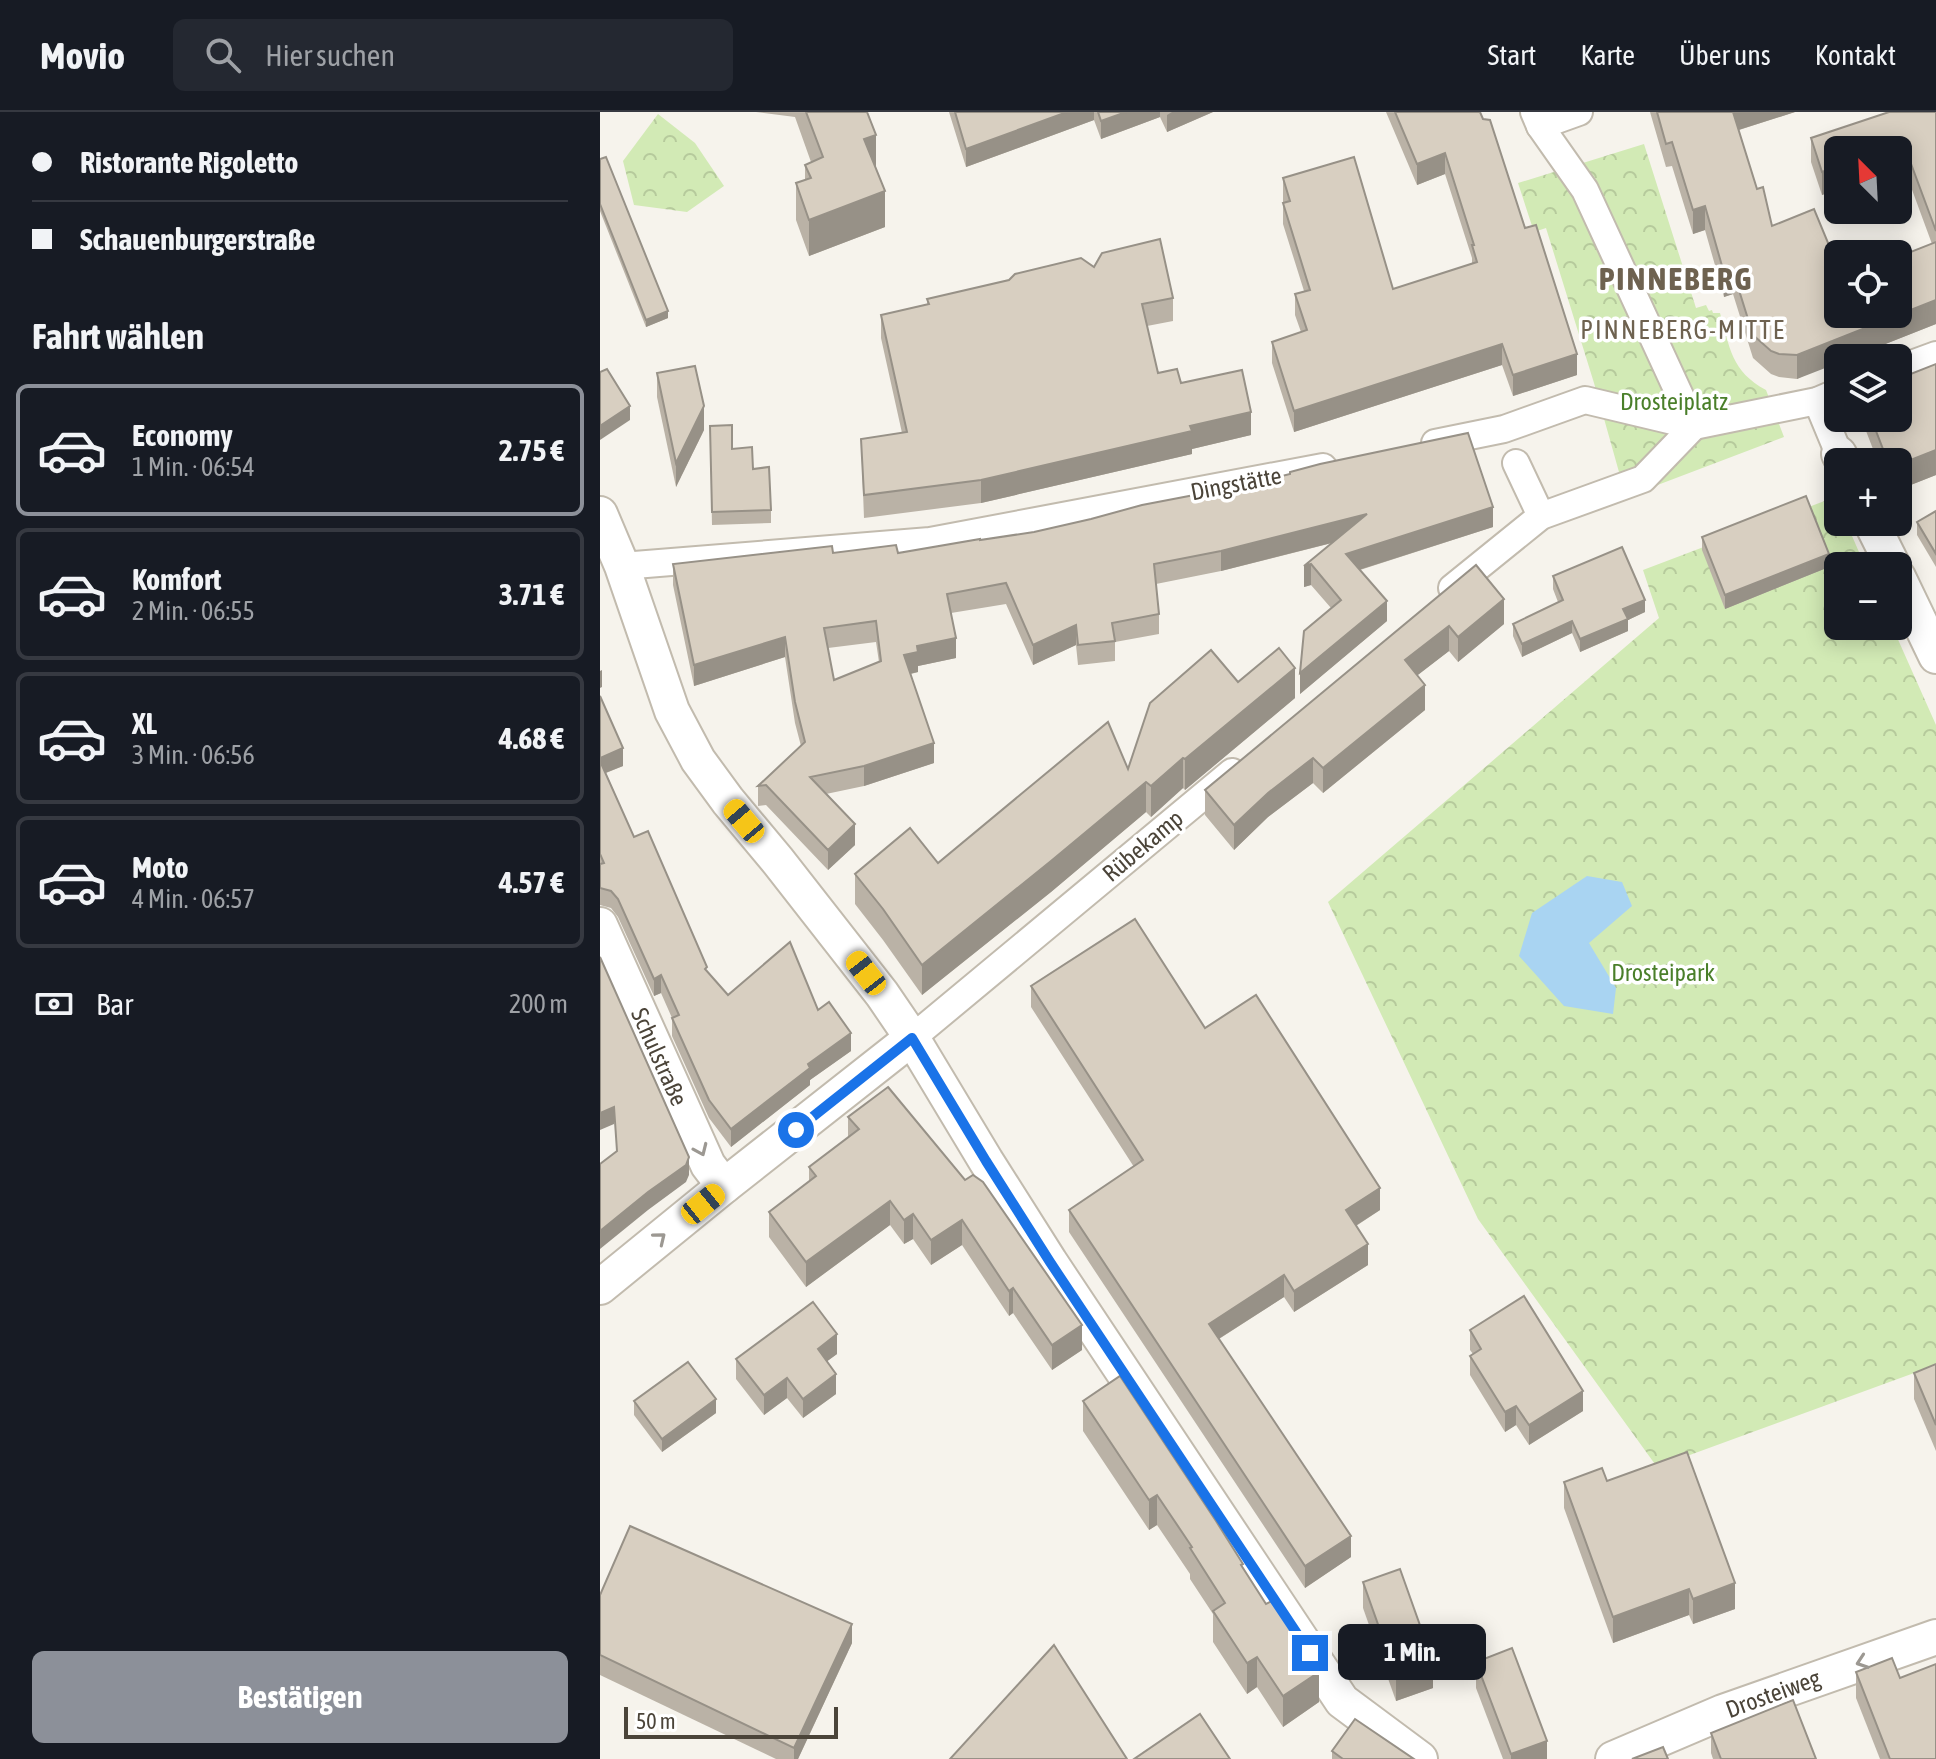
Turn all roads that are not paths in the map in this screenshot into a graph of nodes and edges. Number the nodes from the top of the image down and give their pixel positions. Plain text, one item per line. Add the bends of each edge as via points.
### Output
1 (1579, 112) edge
2 (1537, 119) edge
3 (1936, 355) edge
4 (1912, 364) edge
5 (1824, 397) edge
6 (1694, 426) junction
7 (1414, 447) edge
8 (1511, 448) junction
9 (1341, 463) edge
10 (600, 514) edge
11 (1541, 516) junction
12 (611, 568) edge
13 (1912, 606) edge
14 (1428, 608) edge
15 (1936, 656) edge
16 (1248, 758) edge
17 (600, 925) edge
18 (912, 1038) junction
19 (724, 1186) junction
20 (600, 1287) edge
21 (1936, 1637) edge
22 (1420, 1759) edge
23 (1613, 1759) edge

1 - 2 street
2 - 6 street via 1585,190
3 - 4 street
5 - 6 street
6 - 8 street via 1585,400
6 - 11 street via 1643,479
7 - 8 street
8 - 11 street
9 - 12 street, Dingstätte via 930,541
10 - 12 street
11 - 14 street
12 - 18 street via 698,760
13 - 15 street
16 - 18 street, Rübekamp
17 -> 19 street, Schulstraße via 708,1165
18 - 19 street, Rübekamp
18 - 22 street via 1050,1262 1342,1701
20 -> 19 street, Rübekamp
21 -> 23 street, Drosteiweg via 1723,1712

